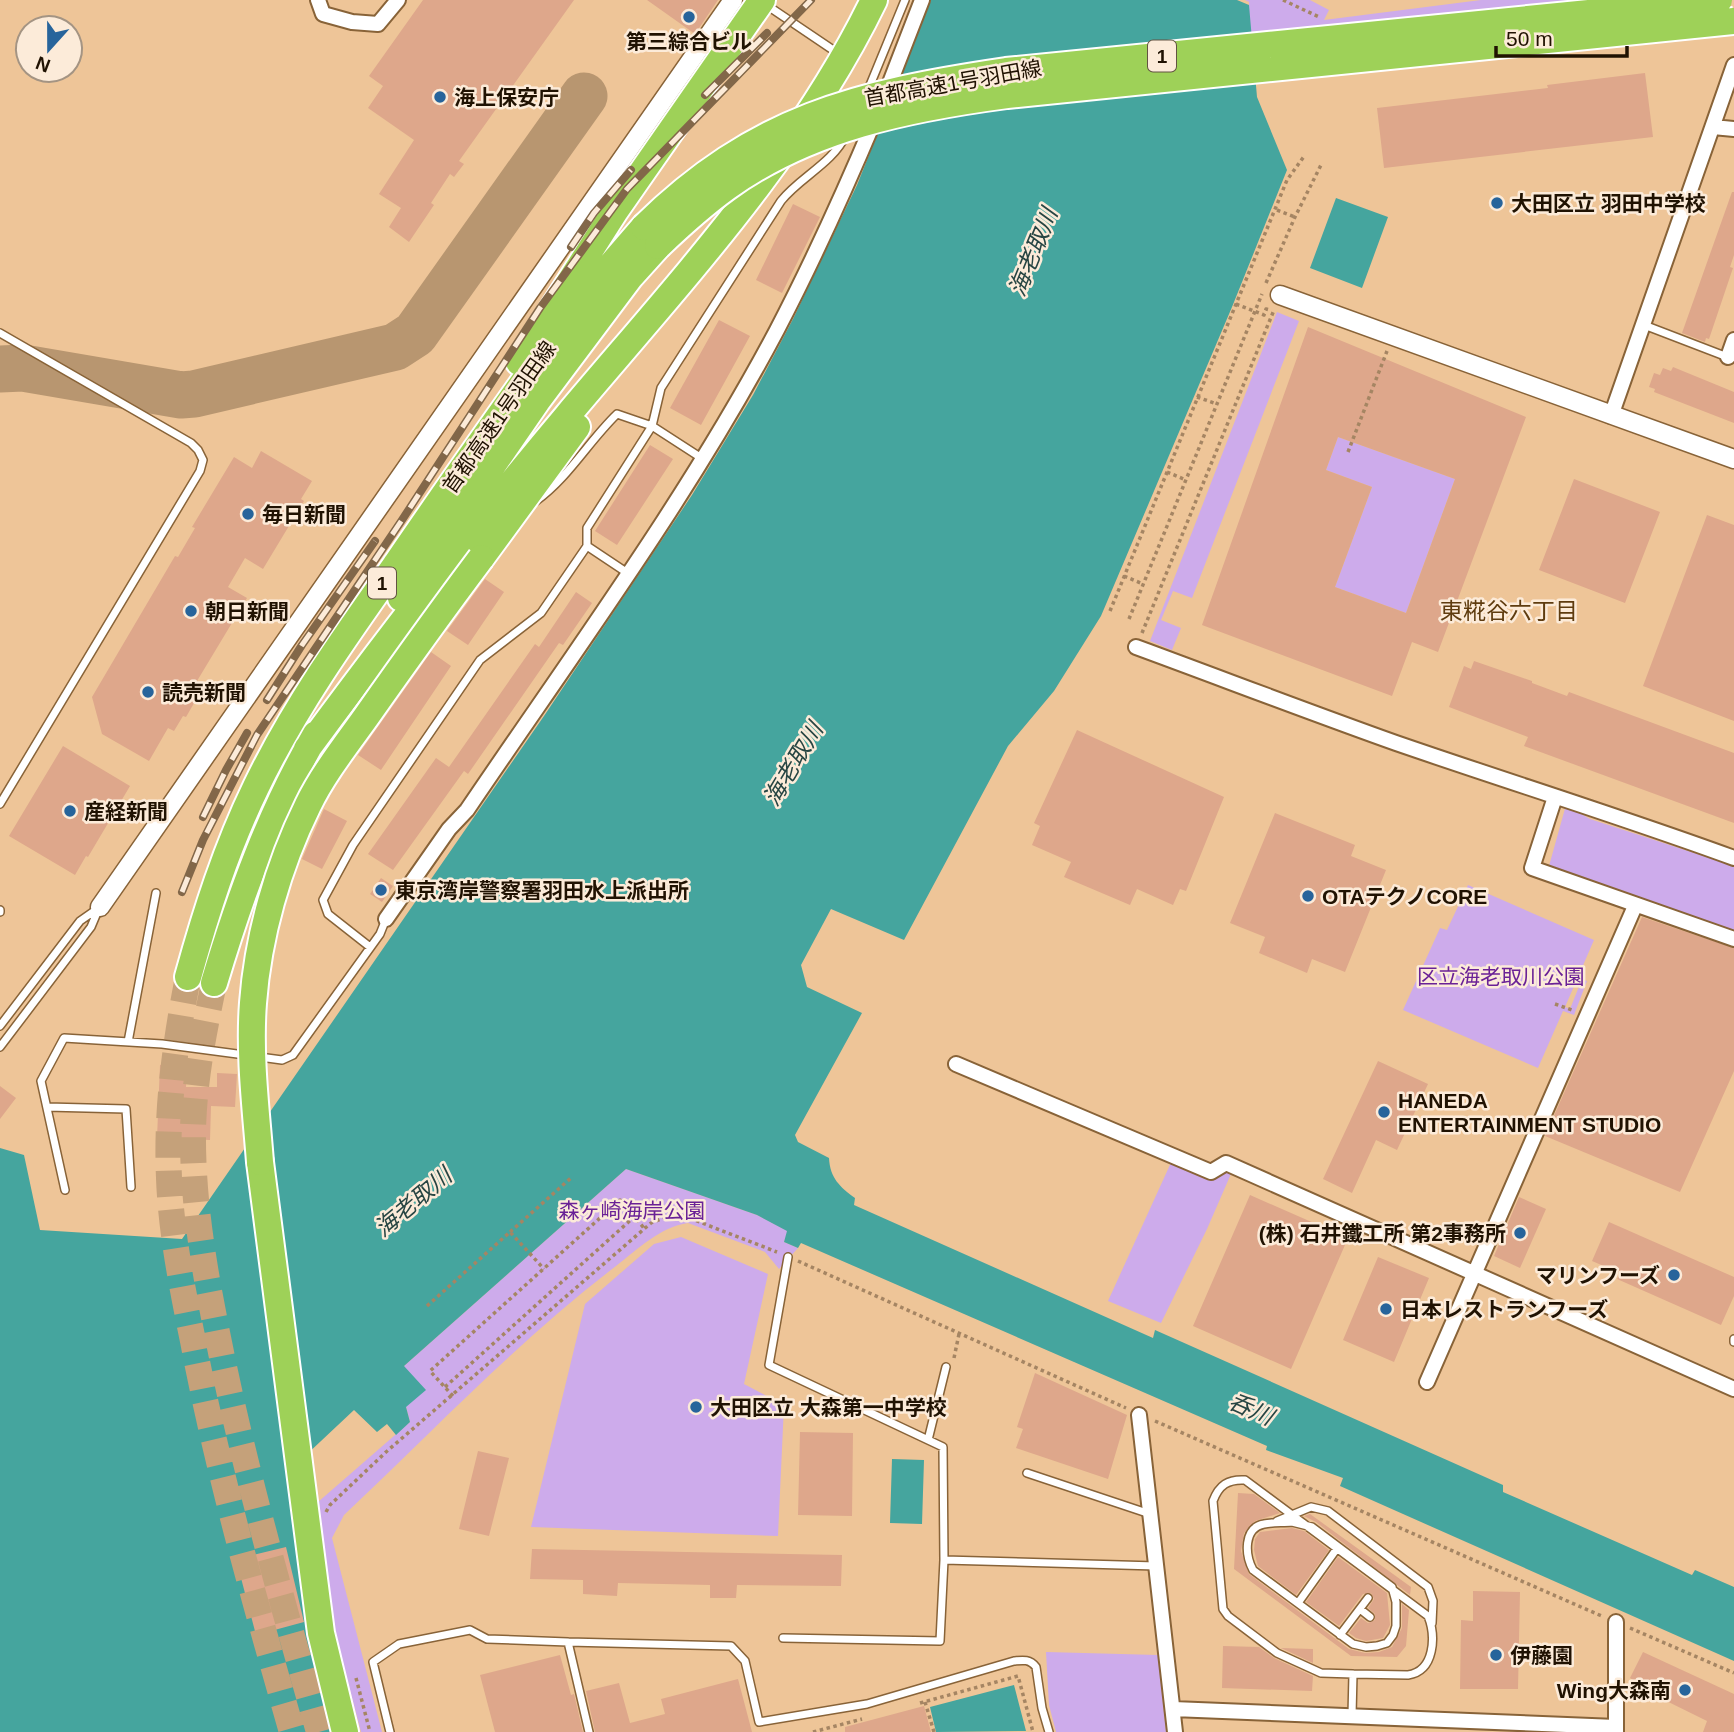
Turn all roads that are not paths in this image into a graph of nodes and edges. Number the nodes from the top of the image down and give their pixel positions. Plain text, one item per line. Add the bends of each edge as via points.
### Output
1 (318, 0) edge
2 (398, 0) edge
3 (733, 0) edge
4 (874, 0) edge
5 (905, 0) edge
6 (922, 0) edge
7 (1719, 0) edge
8 (762, 1) edge
9 (1734, 21) edge
10 (843, 57) junction
11 (1734, 65) edge
12 (859, 109) dead end
13 (853, 121) dead end
14 (1713, 127) junction
15 (1734, 129) edge
16 (651, 237) junction
17 (1280, 295) road end
18 (661, 304) junction
19 (1644, 325) junction
20 (0, 333) edge
21 (1734, 340) edge
22 (1731, 358) edge
23 (1611, 416) junction
24 (652, 426) junction
25 (1734, 458) edge
26 (703, 459) junction
27 (436, 506) junction
28 (509, 521) junction
29 (587, 546) junction
30 (629, 574) junction
31 (1136, 647) road end
32 (307, 749) junction
33 (0, 804) edge
34 (1553, 804) junction
35 (1734, 858) edge
36 (156, 893) dead end
37 (100, 906) junction
38 (1636, 906) junction
39 (386, 919) joint
40 (1734, 939) edge
41 (370, 947) junction
42 (188, 977) tunnel mouth
43 (214, 983) tunnel mouth
44 (0, 1026) edge
45 (128, 1042) junction
46 (0, 1046) edge
47 (956, 1064) dead end
48 (47, 1107) junction
49 (131, 1187) dead end
50 (65, 1190) dead end
51 (788, 1257) road end
52 (1475, 1272) junction
53 (946, 1367) road end
54 (1427, 1382) dead end
55 (1734, 1389) edge
56 (1139, 1415) road end
57 (928, 1440) junction
58 (1027, 1473) dead end
59 (1150, 1514) junction
60 (1272, 1523) junction
61 (1339, 1546) junction
62 (944, 1560) junction
63 (1156, 1566) junction
64 (1368, 1598) dead end
65 (1297, 1603) junction
66 (1360, 1609) junction
67 (1370, 1618) dead end
68 (1616, 1622) road end
69 (1432, 1627) junction
70 (1340, 1635) junction
71 (783, 1638) dead end
72 (568, 1642) junction
73 (1353, 1674) junction
74 (1173, 1709) junction
75 (1352, 1715) junction
76 (1616, 1729) edge
77 (345, 1732) edge
78 (390, 1732) edge
79 (589, 1732) edge
80 (1049, 1732) edge
81 (1175, 1732) edge

1 - 2 street via 323,14 352,23 378,24
3 - 37 street
4 - 10 highway
5 - 12 lane
6 - 26 street via 855,167 807,270
7 - 16 highway, 首都高速1号羽田線 / 1, bridge via 1006,71 915,86 842,104 771,133 713,168 664,207
8 - 10 lane
8 - 27 highway via 546,316
9 - 16 highway, 首都高速1号羽田線 / 1, bridge via 1007,94 917,109 832,132 783,154
10 - 18 highway via 761,179
11 - 14 street
13 - 24 lane via 835,153 781,201 661,388
14 - 15 street
14 - 19 street
16 - 27 highway, 首都高速1号羽田線 / 1 via 621,252
16 - 32 highway, 首都高速1号羽田線 / 1 via 630,277 438,542
17 - 23 street
18 - 28 highway
18 - 32 highway via 507,489
19 - 22 lane
19 - 23 street
20 - 33 lane via 191,443 203,460
21 - 22 street
23 - 25 street
24 - 26 lane
24 - 28 lane via 617,414 550,491
24 - 29 lane via 587,528
26 - 30 street
27 - 42 highway, 首都高速1号羽田線 / 1 via 318,678 273,755 228,850
28 - 77 highway, bridge via 417,643 308,804 274,893 253,1003 262,1175 321,1633
29 - 30 lane
29 - 41 lane via 541,613 480,660 339,869 323,900 328,914
30 - 39 street
31 - 34 street
32 - 43 highway, 首都高速1号羽田線 / 1 via 255,857
34 - 35 street via 1631,821
34 - 38 street via 1532,868
36 - 45 lane
37 - 44 lane via 80,921
37 - 46 lane via 91,927
38 - 40 street
38 - 52 street
39 - 41 lane
41 - 45 lane via 293,1055 282,1060
45 - 48 lane via 64,1038 41,1080
47 - 52 street via 1212,1172 1226,1163
48 - 49 lane via 126,1110
48 - 50 lane
51 - 57 lane via 769,1364
52 - 54 street
52 - 55 street
53 - 57 lane
56 - 59 street
57 - 62 lane via 943,1447
58 - 59 lane
59 - 63 street
60 - 61 lane via 1307,1524
60 - 65 lane via 1253,1529 1247,1559 1253,1570
60 - 69 lane via 1311,1507 1328,1511 1429,1587
61 - 65 lane
61 - 70 lane via 1392,1587 1396,1602 1396,1626 1387,1643 1359,1646
62 - 63 lane
62 - 71 lane via 940,1641
63 - 74 street
64 - 66 lane
65 - 70 lane
66 - 67 lane
66 - 70 lane
68 - 76 street
69 - 73 lane via 1430,1660 1415,1674
69 - 73 lane via 1428,1616 1245,1480 1224,1483 1213,1501 1223,1609 1277,1653 1321,1672
72 - 78 lane via 488,1639 470,1630 399,1644 373,1662
72 - 79 lane
72 - 80 lane via 731,1646 745,1661 759,1722 867,1704 1026,1660 1036,1667
73 - 75 lane
74 - 75 street
74 - 81 street
75 - 76 street

